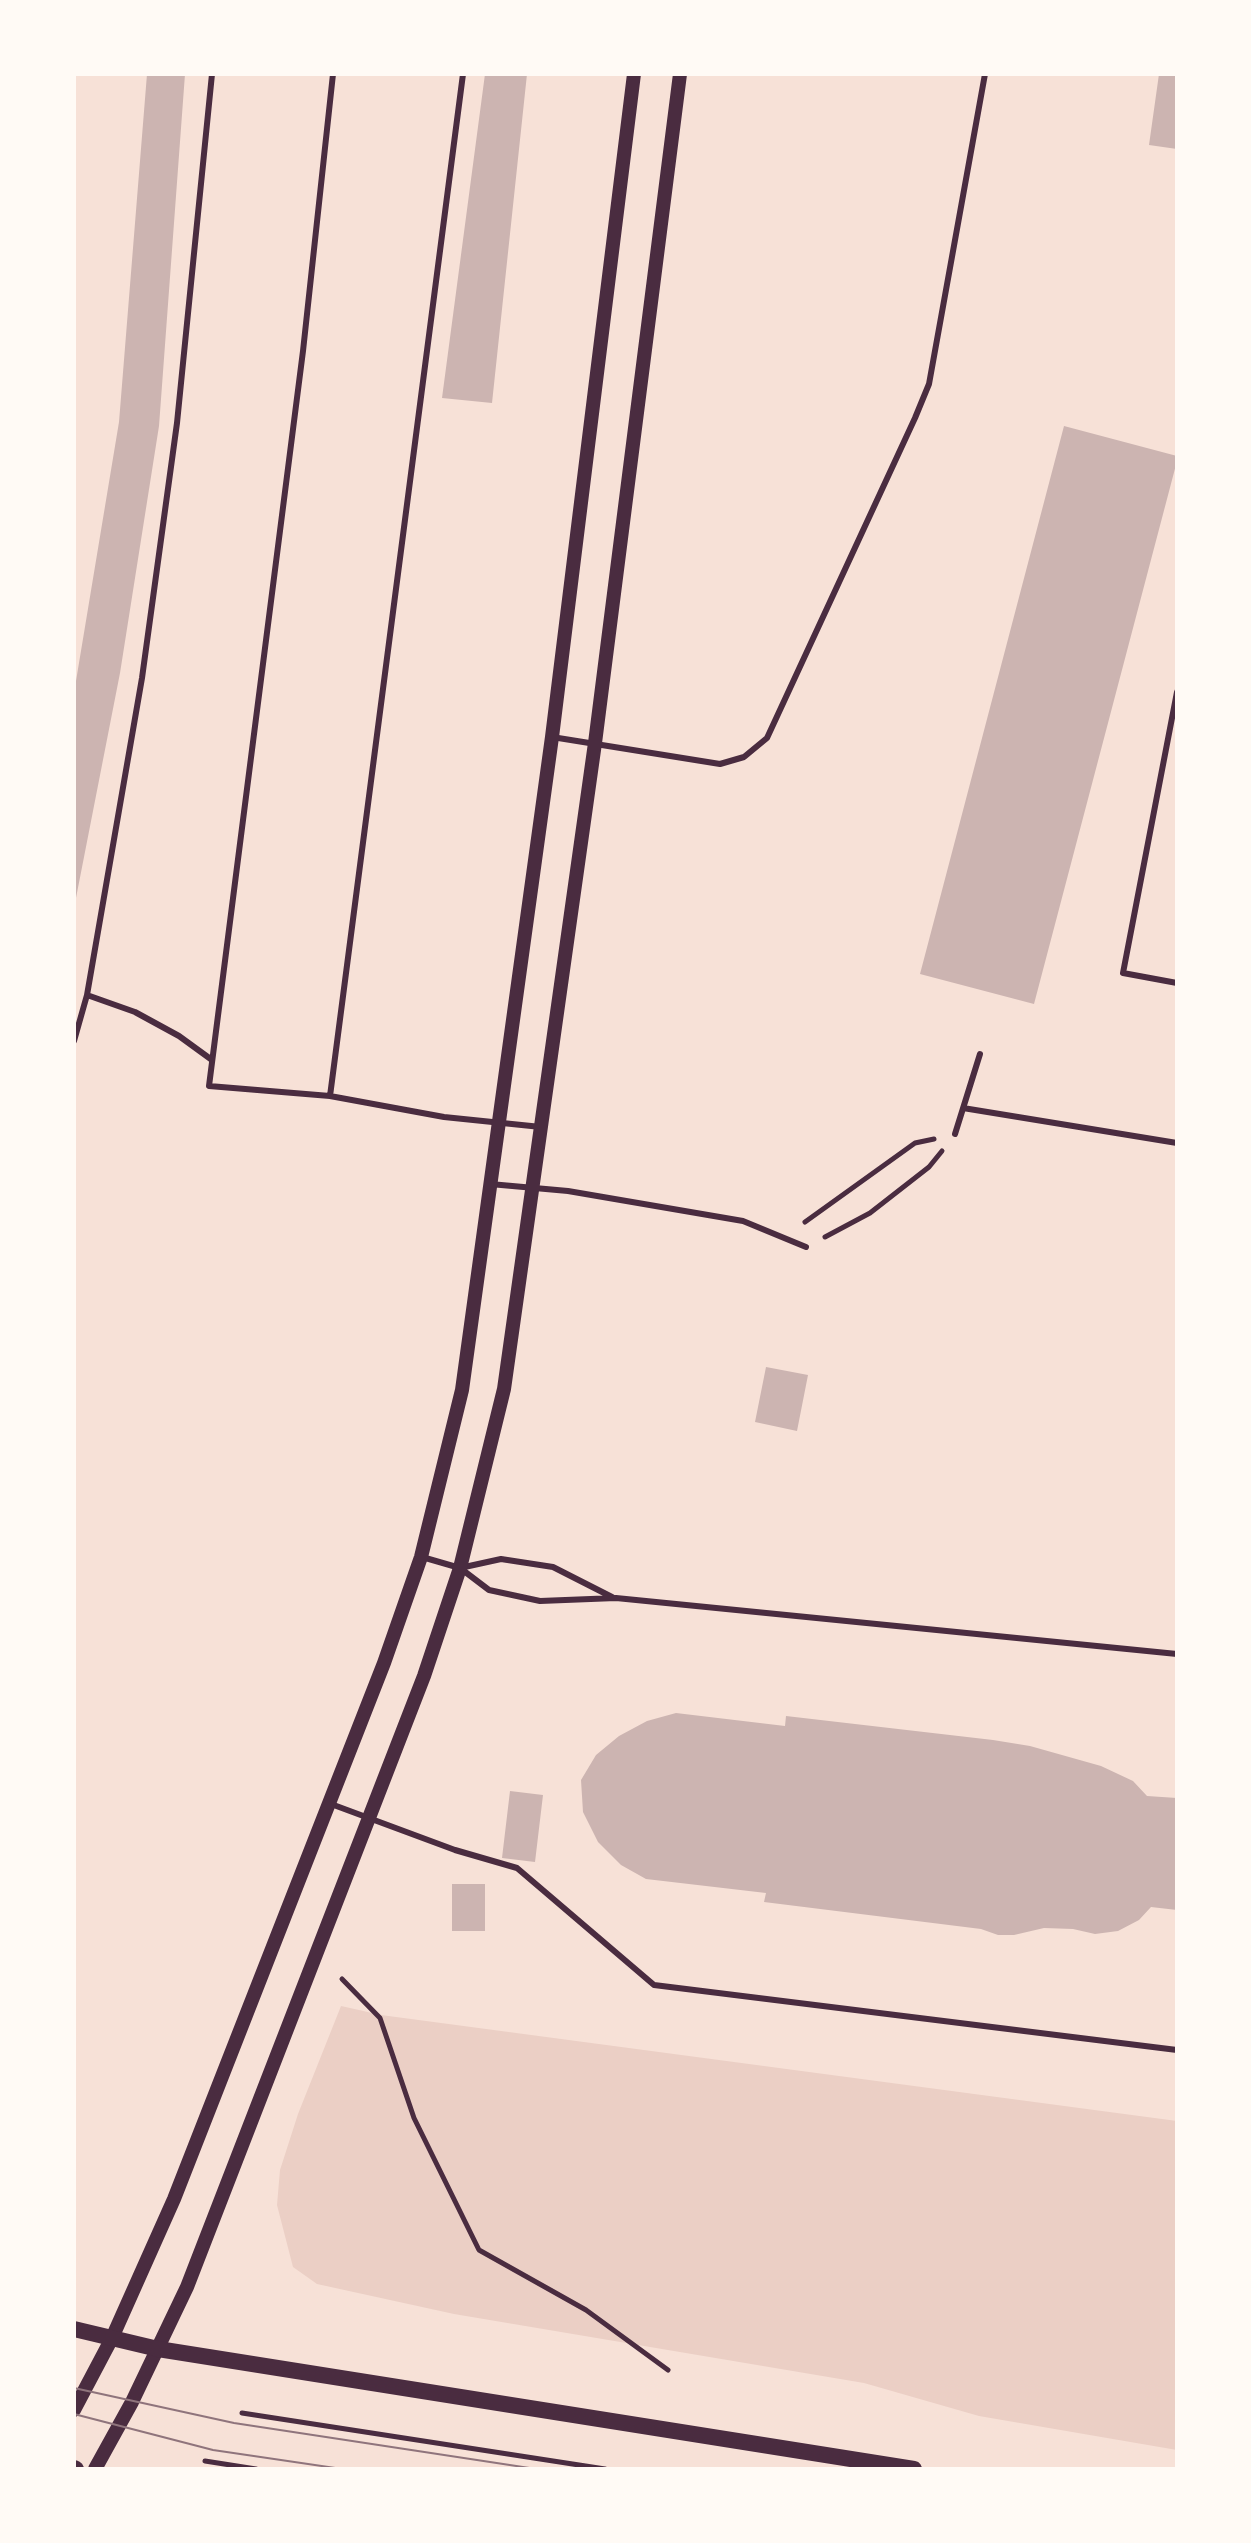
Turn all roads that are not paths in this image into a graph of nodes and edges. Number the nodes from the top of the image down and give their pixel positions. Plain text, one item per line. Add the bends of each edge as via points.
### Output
1 (212, 74) edge
2 (333, 74) edge
3 (463, 74) edge
4 (634, 74) edge
5 (680, 74) edge
6 (985, 74) edge
7 (1177, 692) edge
8 (552, 737) junction
9 (595, 743) junction
10 (1177, 983) edge
11 (87, 995) junction
12 (74, 1041) edge
13 (980, 1054) dead end
14 (212, 1060) junction
15 (330, 1096) junction
16 (963, 1108) junction
17 (498, 1123) junction
18 (541, 1127) junction
19 (955, 1134) road end
20 (1177, 1143) edge
21 (490, 1184) junction
22 (533, 1187) junction
23 (806, 1247) road end
24 (421, 1557) junction
25 (460, 1568) junction
26 (616, 1598) junction
27 (1177, 1654) edge
28 (329, 1803) junction
29 (369, 1819) junction
30 (1177, 2050) edge
31 (74, 2329) edge
32 (112, 2338) junction
33 (158, 2349) junction
34 (74, 2410) edge
35 (95, 2469) edge
36 (914, 2469) edge

1 - 11 lane via 175,438 142,678
2 - 14 lane
3 - 15 lane
4 - 8 street
5 - 9 street
6 - 9 lane via 929,384 767,738 744,757 720,764
7 - 10 lane via 1123,973
8 - 9 lane
8 - 17 street
9 - 18 street
11 - 12 lane
11 - 14 lane via 135,1012
13 - 16 lane
14 - 15 lane via 209,1086
15 - 17 lane
16 - 19 lane
16 - 20 lane
17 - 18 lane
17 - 21 street
18 - 22 street
21 - 22 lane
21 - 24 street via 462,1390
22 - 23 lane via 743,1221
22 - 25 street via 504,1389
24 - 25 lane
24 - 28 street
25 - 26 lane via 489,1590 540,1601
25 - 26 lane via 501,1559 553,1567
25 - 29 street
26 - 27 lane
28 - 29 lane
28 - 32 street via 174,2199
29 - 30 lane via 517,1868 654,1985
29 - 33 street via 187,2287
31 - 32 main road
32 - 33 main road
32 - 34 street
33 - 35 street
33 - 36 main road

